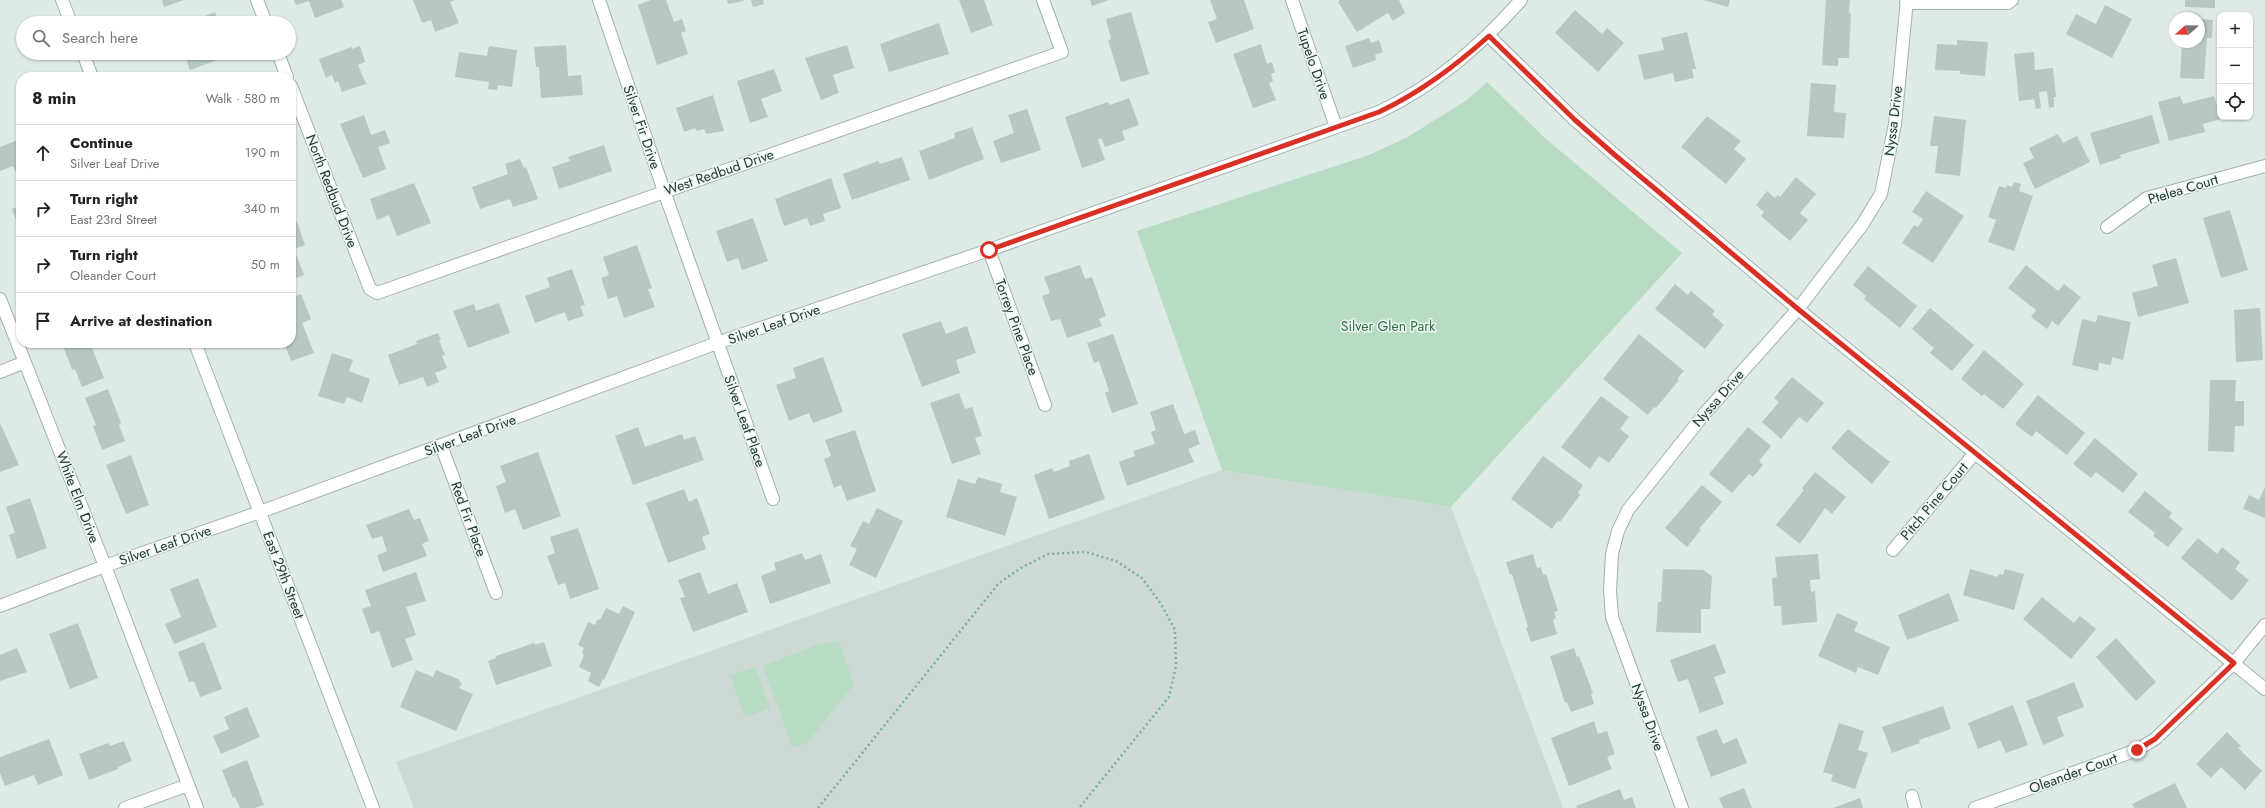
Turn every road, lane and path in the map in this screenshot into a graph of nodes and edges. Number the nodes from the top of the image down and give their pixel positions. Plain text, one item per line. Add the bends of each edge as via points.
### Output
1 (62, 0) edge
2 (258, 0) edge
3 (599, 0) edge
4 (1044, 0) edge
5 (1292, 0) edge
6 (1521, 0) edge
7 (2012, 0) edge
8 (1906, 1) edge
9 (68, 16) edge
10 (264, 16) edge
11 (1489, 36) junction
12 (86, 60) edge
13 (281, 60) edge
14 (90, 72) edge
15 (285, 72) edge
16 (296, 99) edge
17 (1336, 127) junction
18 (2265, 166) edge
19 (664, 191) junction
20 (2107, 227) dead end
21 (989, 250) junction
22 (377, 293) joint
23 (0, 299) edge
24 (1798, 309) junction
25 (16, 339) edge
26 (718, 343) junction
27 (19, 348) edge
28 (197, 348) edge
29 (25, 362) junction
30 (0, 372) edge
31 (1045, 405) dead end
32 (442, 445) junction
33 (1975, 452) junction
34 (773, 499) dead end
35 (260, 512) junction
36 (1893, 550) dead end
37 (105, 566) junction
38 (496, 593) dead end
39 (0, 606) edge
40 (2265, 625) edge
41 (2234, 663) junction
42 (2265, 689) edge
43 (188, 784) junction
44 (1912, 796) dead end
45 (125, 808) edge
46 (196, 808) edge
47 (373, 808) edge
48 (818, 808) edge
49 (1079, 808) edge
50 (1682, 808) edge
51 (1915, 808) edge
52 (1975, 808) edge

1 - 9 street
2 - 10 street
3 - 19 street, Silver Fir Drive
4 - 19 street, West Redbud Drive via 1062,52
5 - 17 street, Tupelo Drive
6 - 11 street, Silver Leaf Drive
7 - 8 street via 2008,3
8 - 24 street, Nyssa Drive via 1895,124 1881,194 1862,225
11 - 17 street, Silver Leaf Drive via 1448,72 1400,102
11 - 24 street via 1575,120
12 - 14 street
13 - 15 street
16 - 22 street, North Redbud Drive via 370,289
17 - 21 street, Silver Leaf Drive
18 - 20 street, Ptelea Court via 2147,198
19 - 22 street, West Redbud Drive
19 - 26 street, Silver Fir Drive
21 - 26 street, Silver Leaf Drive
21 - 31 street, Torrey Pine Place
23 - 25 street, White Elm Drive
24 - 33 street
24 - 50 street, Nyssa Drive via 1705,413 1643,488 1618,531 1612,554 1612,617
26 - 32 street, Silver Leaf Drive
26 - 34 street, Silver Leaf Place
27 - 29 street, White Elm Drive
28 - 35 street, East 29th Street
29 - 30 street
29 - 37 street, White Elm Drive
32 - 35 street, Silver Leaf Drive
32 - 38 street, Red Fir Place
33 - 36 street, Pitch Pine Court
33 - 41 street
35 - 37 street, Silver Leaf Drive
35 - 47 street, East 29th Street
37 - 39 street, Silver Leaf Drive
37 - 43 street, White Elm Drive
40 - 41 street, Oleander Court
41 - 42 street
41 - 52 street, Oleander Court via 2155,739 2137,750
43 - 45 street
43 - 46 street, White Elm Drive
44 - 51 street
48 - 49 path via 999,583 1048,554 1086,552 1116,561 1142,578 1161,604 1175,630 1176,666 1169,697

